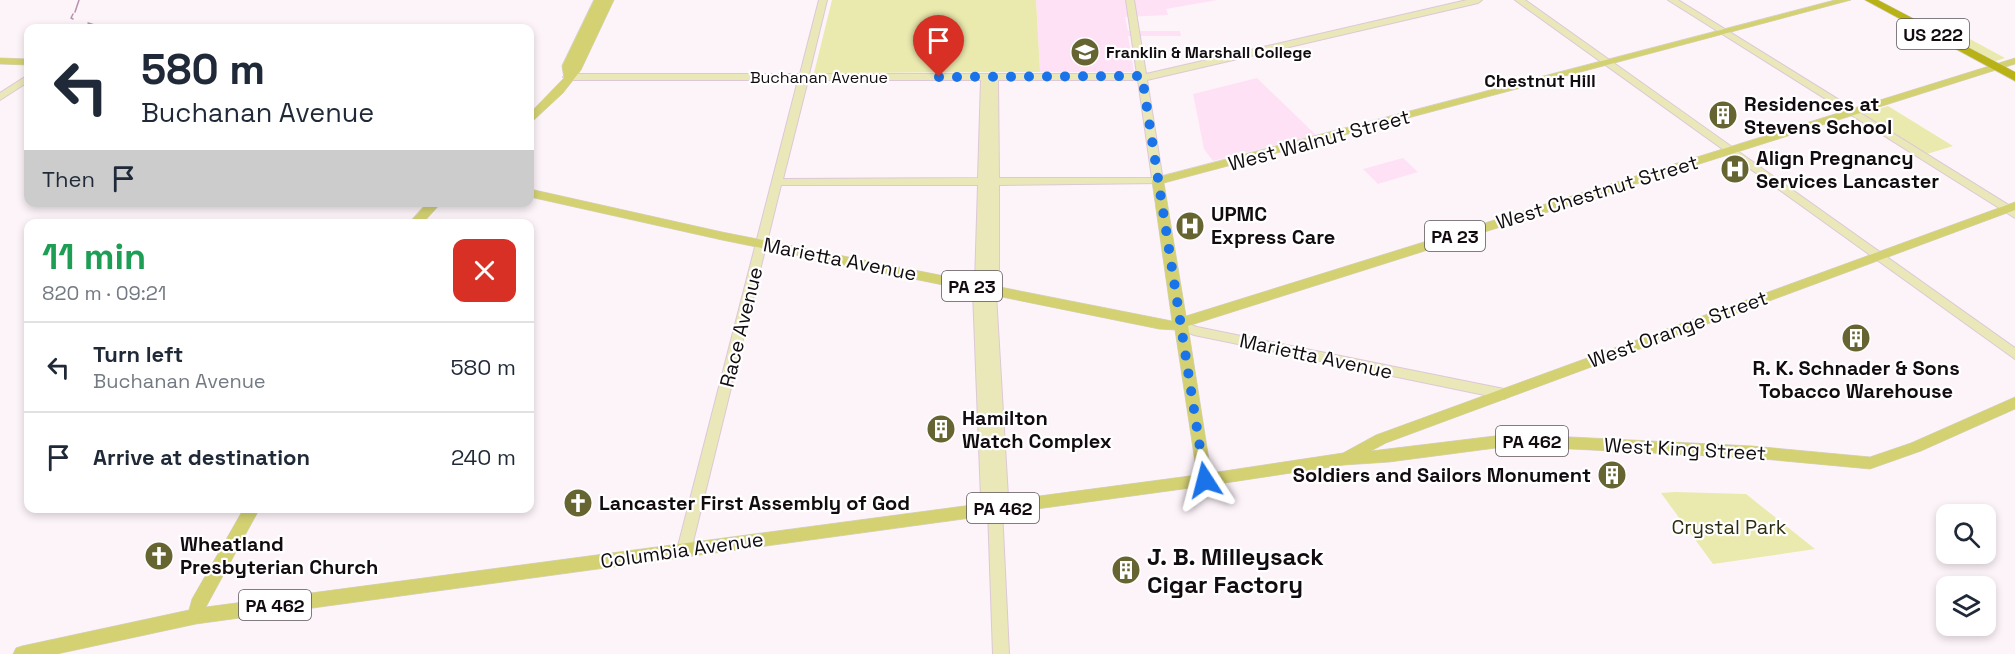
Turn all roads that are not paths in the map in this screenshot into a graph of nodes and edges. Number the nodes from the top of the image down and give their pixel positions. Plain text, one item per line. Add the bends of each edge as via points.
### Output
1 (599, 0) edge
2 (609, 0) edge
3 (824, 0) edge
4 (1130, 0) edge
5 (1478, 0) edge
6 (1519, 0) edge
7 (1672, 0) edge
8 (1846, 0) edge
9 (1870, 0) edge
10 (1724, 33) junction
11 (0, 61) edge
12 (2015, 61) edge
13 (24, 62) edge
14 (1609, 63) junction
15 (1996, 67) junction
16 (1142, 76) junction
17 (568, 77) junction
18 (804, 77) junction
19 (991, 77) junction
20 (2015, 78) edge
21 (24, 81) edge
22 (0, 97) edge
23 (1852, 112) junction
24 (534, 114) edge
25 (1731, 150) junction
26 (988, 181) junction
27 (1158, 181) junction
28 (779, 182) junction
29 (534, 194) edge
30 (431, 207) edge
31 (2012, 210) edge
32 (419, 219) edge
33 (763, 244) junction
34 (1878, 256) junction
35 (986, 289) junction
36 (1181, 325) junction
37 (2015, 354) edge
38 (1504, 394) junction
39 (2015, 404) edge
40 (1344, 459) junction
41 (1205, 480) junction
42 (995, 509) junction
43 (249, 513) edge
44 (684, 550) junction
45 (196, 616) junction
46 (22, 654) edge
47 (1001, 654) edge

1 - 17 main road via 567,66
2 - 17 main road via 576,70
3 - 18 street, Race Avenue
4 - 16 street
5 - 16 street, Buchanan Avenue via 1169,73
6 - 14 street
7 - 10 street
8 - 10 main road, West Walnut Street
9 - 15 highway, US 222
10 - 14 main road, West Walnut Street
10 - 23 street
11 - 13 main road
12 - 15 main road, West Chestnut Street / PA 23
14 - 25 street
14 - 27 main road, West Walnut Street
15 - 20 highway, US 222
15 - 23 main road, West Chestnut Street / PA 23
16 - 19 street, Buchanan Avenue
16 - 27 street
17 - 18 street, Buchanan Avenue
17 - 24 main road
18 - 19 street, Buchanan Avenue
18 - 28 street, Race Avenue
19 - 26 street via 994,81
21 - 22 street
23 - 25 main road, West Chestnut Street / PA 23
23 - 31 street
25 - 34 street
25 - 36 main road, West Chestnut Street / PA 23 via 1205,314
26 - 27 street, West Walnut Street
26 - 28 street, West Walnut Street
26 - 35 street
27 - 36 main road
28 - 33 street, Race Avenue
29 - 33 main road, Marietta Avenue / PA 23
30 - 32 main road
31 - 34 main road, West Orange Street
33 - 35 main road, Marietta Avenue / PA 23
33 - 44 street, Race Avenue
34 - 37 street
34 - 38 main road, West Orange Street
35 - 36 main road, Marietta Avenue / PA 23 via 1147,322
35 - 42 street via 1001,497
36 - 38 street, Marietta Avenue via 1194,331
36 - 41 main road
38 - 40 main road, West Orange Street via 1381,439
39 - 40 main road, West King Street / PA 462 via 1870,463 1752,452 1511,440
40 - 41 main road, Columbia Avenue / PA 462
41 - 42 main road, Columbia Avenue / PA 462
42 - 44 main road, Columbia Avenue / PA 462
42 - 47 street
43 - 45 main road via 198,604
44 - 45 main road, Columbia Avenue / PA 462
45 - 46 main road, Columbia Avenue / PA 462

